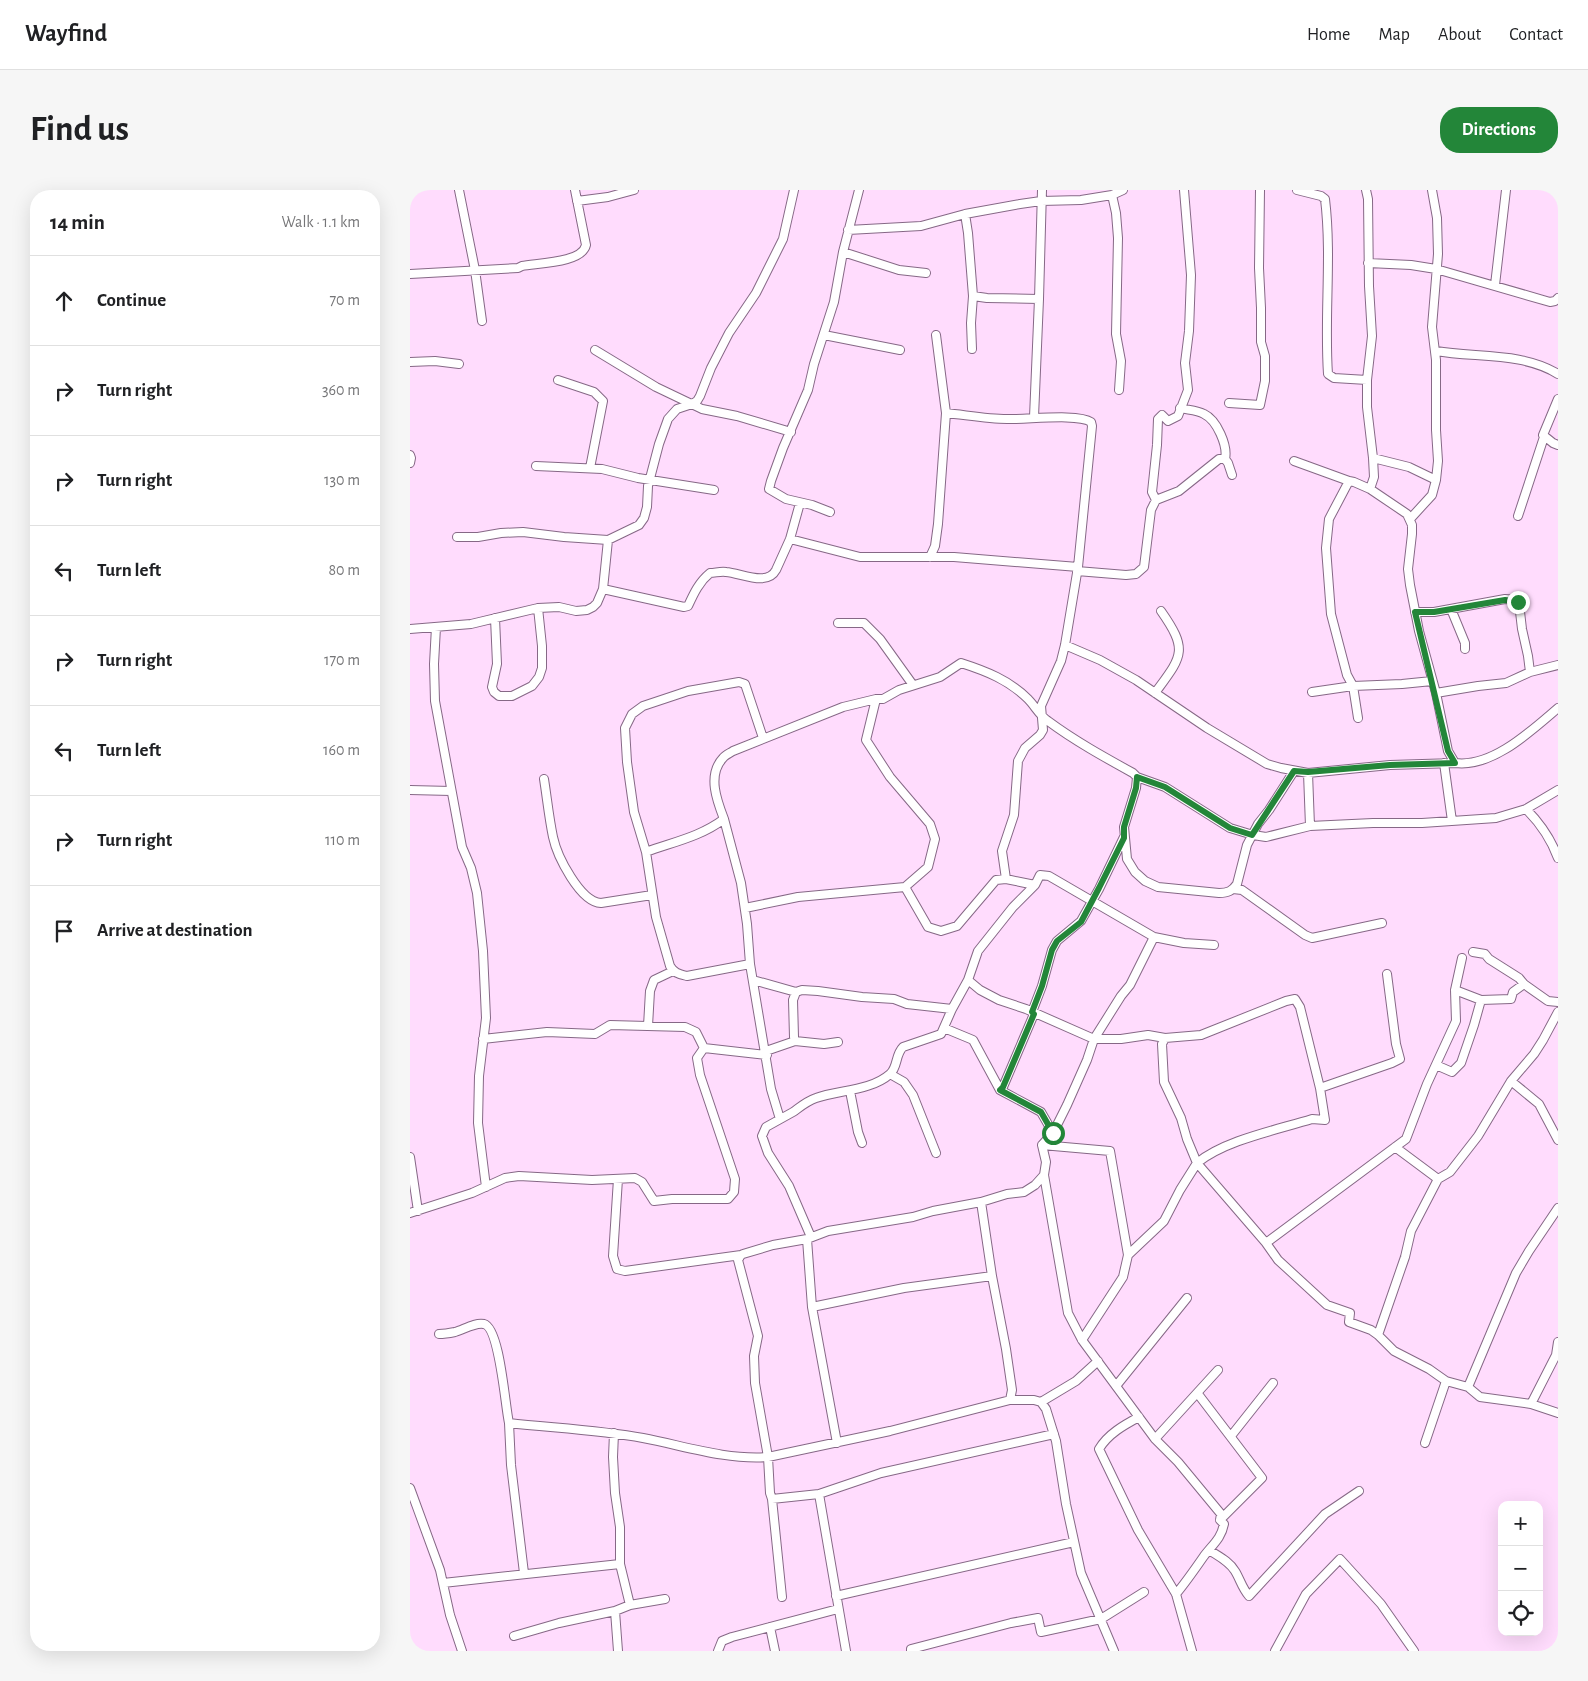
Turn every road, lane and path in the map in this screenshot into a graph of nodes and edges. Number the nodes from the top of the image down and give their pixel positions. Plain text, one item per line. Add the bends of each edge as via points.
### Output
1 (459, 190) edge
2 (575, 190) edge
3 (634, 190) edge
4 (794, 190) edge
5 (859, 190) edge
6 (1042, 190) edge
7 (1124, 190) edge
8 (1184, 190) edge
9 (1260, 190) edge
10 (1297, 190) edge
11 (1366, 190) edge
12 (1432, 190) edge
13 (1506, 190) edge
14 (1112, 195) junction
15 (577, 201) junction
16 (1041, 201) junction
17 (965, 214) junction
18 (848, 230) junction
19 (843, 252) junction
20 (1368, 263) junction
21 (1436, 268) junction
22 (476, 270) junction
23 (926, 273) dead end
24 (410, 274) edge
25 (1495, 285) junction
26 (973, 296) junction
27 (1039, 298) junction
28 (1558, 298) edge
29 (482, 321) dead end
30 (824, 335) junction
31 (936, 335) dead end
32 (972, 349) dead end
33 (595, 350) dead end
34 (900, 350) dead end
35 (1436, 351) junction
36 (410, 362) edge
37 (459, 364) dead end
38 (1558, 374) edge
39 (558, 380) dead end
40 (1367, 380) junction
41 (1119, 390) dead end
42 (1558, 399) edge
43 (1230, 402) dead end
44 (692, 404) junction
45 (1180, 408) junction
46 (946, 413) junction
47 (1034, 417) junction
48 (791, 432) junction
49 (1544, 437) junction
50 (1558, 445) edge
51 (410, 455) edge
52 (1373, 458) junction
53 (1225, 459) junction
54 (1294, 461) dead end
55 (410, 463) edge
56 (536, 466) dead end
57 (590, 468) junction
58 (1232, 475) dead end
59 (650, 479) junction
60 (1436, 480) junction
61 (1350, 481) junction
62 (1370, 489) junction
63 (714, 490) dead end
64 (1156, 500) junction
65 (800, 503) junction
66 (830, 512) dead end
67 (1518, 516) dead end
68 (1410, 519) junction
69 (457, 536) dead end
70 (790, 539) junction
71 (608, 540) junction
72 (930, 558) junction
73 (1077, 569) junction
74 (603, 589) junction
75 (538, 608) junction
76 (1451, 609) junction
77 (1161, 611) dead end
78 (1415, 612) junction
79 (495, 618) junction
80 (838, 623) dead end
81 (436, 627) junction
82 (410, 629) edge
83 (1065, 645) junction
84 (1466, 649) dead end
85 (1558, 665) edge
86 (1530, 672) junction
87 (1432, 681) junction
88 (913, 685) junction
89 (1353, 686) junction
90 (1312, 692) dead end
91 (1155, 693) junction
92 (1436, 693) junction
93 (876, 699) junction
94 (1558, 708) edge
95 (1042, 716) junction
96 (1358, 718) dead end
97 (763, 738) junction
98 (1444, 763) junction
99 (1455, 763) junction
100 (1294, 771) junction
101 (1308, 772) junction
102 (1137, 777) junction
103 (544, 780) dead end
104 (410, 790) edge
105 (1558, 790) edge
106 (451, 791) junction
107 (1526, 809) junction
108 (724, 819) junction
109 (1452, 821) junction
110 (1310, 826) junction
111 (1252, 835) junction
112 (1124, 838) junction
113 (646, 852) junction
114 (1558, 858) edge
115 (1006, 879) junction
116 (1035, 885) junction
117 (905, 887) junction
118 (1233, 889) junction
119 (652, 895) junction
120 (1092, 902) junction
121 (745, 908) junction
122 (1382, 923) dead end
123 (1154, 937) junction
124 (1214, 945) dead end
125 (1472, 952) dead end
126 (1462, 958) dead end
127 (750, 964) junction
128 (673, 971) junction
129 (1387, 974) dead end
130 (753, 980) junction
131 (968, 980) junction
132 (1524, 984) junction
133 (1455, 990) junction
134 (796, 992) junction
135 (1481, 1000) junction
136 (1558, 1002) edge
137 (952, 1009) junction
138 (1032, 1012) junction
139 (1558, 1012) edge
140 (648, 1026) junction
141 (944, 1028) junction
142 (1165, 1038) junction
143 (1094, 1039) junction
144 (482, 1040) junction
145 (795, 1041) junction
146 (838, 1042) dead end
147 (704, 1048) junction
148 (766, 1053) junction
149 (1436, 1065) junction
150 (890, 1074) junction
151 (1511, 1081) junction
152 (1320, 1088) junction
153 (1000, 1090) junction
154 (850, 1091) junction
155 (780, 1119) junction
156 (1053, 1133) junction
157 (1558, 1140) edge
158 (862, 1143) dead end
159 (1042, 1145) junction
160 (1395, 1147) junction
161 (936, 1153) dead end
162 (410, 1158) edge
163 (1197, 1163) junction
164 (1044, 1175) junction
165 (618, 1179) junction
166 (1438, 1179) junction
167 (486, 1187) junction
168 (981, 1202) junction
169 (1558, 1208) edge
170 (414, 1212) edge
171 (809, 1238) junction
172 (1266, 1243) junction
173 (741, 1255) junction
174 (1128, 1255) junction
175 (992, 1276) junction
176 (1187, 1298) dead end
177 (812, 1307) junction
178 (440, 1334) dead end
179 (1378, 1335) junction
180 (1082, 1340) junction
181 (1558, 1342) edge
182 (1098, 1361) junction
183 (1218, 1370) dead end
184 (1446, 1381) junction
185 (1273, 1383) dead end
186 (1116, 1386) junction
187 (1468, 1387) junction
188 (1198, 1394) junction
189 (1010, 1400) junction
190 (1041, 1402) junction
191 (1531, 1404) junction
192 (1558, 1413) edge
193 (1139, 1417) junction
194 (509, 1423) junction
195 (614, 1433) junction
196 (1054, 1434) junction
197 (1231, 1436) junction
198 (1155, 1439) junction
199 (837, 1443) junction
200 (1425, 1443) dead end
201 (768, 1457) junction
202 (1359, 1491) dead end
203 (411, 1493) edge
204 (819, 1494) junction
205 (772, 1500) junction
206 (1220, 1520) junction
207 (1074, 1542) junction
208 (1209, 1550) junction
209 (620, 1564) junction
210 (524, 1573) junction
211 (443, 1583) junction
212 (1144, 1592) dead end
213 (1176, 1594) junction
214 (836, 1596) junction
215 (782, 1598) dead end
216 (664, 1599) dead end
217 (630, 1605) junction
218 (838, 1609) junction
219 (615, 1611) junction
220 (1101, 1619) junction
221 (770, 1627) junction
222 (514, 1636) dead end
223 (462, 1651) edge
224 (618, 1651) edge
225 (718, 1651) edge
226 (775, 1651) edge
227 (846, 1651) edge
228 (911, 1651) edge
229 (1114, 1651) edge
230 (1192, 1651) edge
231 (1275, 1651) edge
232 (1414, 1651) edge

1 - 22 street
2 - 15 street
3 - 15 street via 608,198
4 - 44 street via 784,239 770,269 729,333 700,396
5 - 18 street
6 - 16 street
7 - 14 street
8 - 45 street via 1191,275 1185,363 1188,390
9 - 43 street via 1259,268 1265,381 1260,405
10 - 40 street via 1324,199 1328,374 1334,378
11 - 20 street
12 - 21 street via 1437,218
13 - 25 street
14 - 16 street
14 - 41 street via 1118,238 1116,334 1121,361
15 - 22 street via 586,245 578,256 518,268
16 - 17 street
16 - 27 street
17 - 18 street via 921,226
17 - 26 street
18 - 19 street
19 - 23 street via 899,270
19 - 30 street
20 - 21 street
20 - 40 street via 1372,336
21 - 25 street
21 - 35 street via 1432,327
22 - 24 street
22 - 29 street
25 - 28 street via 1550,302
26 - 27 street
26 - 32 street
27 - 47 street
30 - 34 street
30 - 48 street via 808,390
31 - 46 street
33 - 44 street via 656,387
35 - 38 street via 1519,361 1540,365
35 - 60 street
36 - 37 street
39 - 57 street via 594,392 603,401
40 - 52 street
42 - 49 street via 1542,432
44 - 48 street
44 - 59 street via 677,409 668,419
45 - 53 street via 1205,414 1217,425 1227,452
45 - 64 street via 1178,416 1168,421 1162,414 1158,419 1152,492
46 - 47 street via 1007,419
46 - 72 street via 938,524
47 - 73 street via 1082,418 1091,422
48 - 65 street via 769,489
49 - 50 street
49 - 67 street
51 - 55 street
52 - 60 street via 1408,467
52 - 62 street via 1374,477
53 - 58 street
53 - 64 street via 1219,459 1179,491
54 - 61 street
56 - 57 street
57 - 59 street
59 - 63 street
59 - 71 street via 644,518 639,525
60 - 68 street via 1432,495
61 - 62 street
61 - 89 street via 1329,519 1326,548 1332,622
62 - 68 street
64 - 73 street via 1151,510 1144,567 1136,574
65 - 66 street
65 - 70 street
68 - 78 street via 1412,534 1408,568
69 - 71 street via 523,532
70 - 72 street via 860,557 870,553
70 - 74 street via 774,574 768,578 728,572 710,573 698,585 688,606
71 - 74 street
72 - 73 street via 954,557
73 - 83 street
74 - 75 street via 597,603 587,610
75 - 79 street
75 - 79 street via 542,646 540,677 532,686 512,696 499,696 492,687 497,664
76 - 78 street
76 - 84 street
76 - 86 street via 1517,600
77 - 91 street via 1180,644 1175,664
78 - 87 street
79 - 81 street
80 - 88 street via 864,623 880,639
81 - 82 street
81 - 106 street via 435,701
83 - 91 street via 1100,660
83 - 95 street via 1041,706
85 - 86 street
86 - 92 street via 1506,683
87 - 89 street
87 - 92 street
88 - 93 street
88 - 95 street via 940,677 961,663 1006,681
89 - 90 street
89 - 96 street
91 - 100 street via 1268,764
92 - 99 street via 1448,751
93 - 97 street via 843,707
93 - 117 street via 866,740 890,777 930,824 935,839 928,867
94 - 99 street via 1492,757
95 - 102 street
95 - 115 street via 1043,730 1018,760 1014,815 1002,851
97 - 108 street via 733,751 719,764 714,778 715,790
97 - 113 street via 742,682 688,691 643,706 632,714 625,728 627,762 634,812
98 - 99 street
98 - 101 street
98 - 109 street
100 - 101 street
100 - 111 street
101 - 110 street
102 - 111 street via 1165,787 1230,828
102 - 112 street
103 - 119 street via 558,852 587,898 601,903
104 - 106 street
105 - 107 street
106 - 144 street via 462,848 472,868 480,922 486,1018
107 - 109 street via 1496,818
107 - 114 street via 1551,840
108 - 113 street via 691,838
108 - 121 street
109 - 110 street
110 - 111 street via 1266,837
111 - 118 street
112 - 118 street via 1127,859 1135,872 1158,888 1219,894
112 - 120 street
113 - 119 street
115 - 116 street
115 - 117 street via 996,880 957,926 941,931 928,927
116 - 120 street via 1040,875 1049,876
116 - 131 street via 978,951
117 - 121 street via 798,897
118 - 122 street via 1242,890 1312,938
119 - 128 street via 662,942
120 - 123 street
120 - 138 street via 1081,922 1057,941 1052,950
121 - 127 street
123 - 124 street
123 - 143 street via 1130,985
125 - 132 street via 1484,954
126 - 133 street
127 - 128 street via 687,976
127 - 130 street
128 - 140 street via 654,980
129 - 152 street via 1400,1059
130 - 134 street
130 - 148 street
131 - 137 street
131 - 138 street via 999,1000
132 - 135 street via 1513,992 1511,999
132 - 136 street via 1548,1001
133 - 135 street
133 - 149 street via 1456,1021
134 - 137 street via 818,991
134 - 145 street via 793,1000
135 - 149 street via 1461,1063 1452,1072
137 - 141 street
138 - 143 street
138 - 153 street via 1034,1014
139 - 151 street via 1534,1054
140 - 144 street via 610,1024 595,1034 547,1032
140 - 147 street via 689,1027 696,1032
141 - 150 street via 938,1036 903,1047
141 - 153 street via 972,1040
142 - 143 street via 1148,1035
142 - 152 street via 1200,1035 1295,999 1300,1007
142 - 163 street via 1162,1044 1164,1082
143 - 156 street
144 - 167 street via 478,1122
145 - 146 street
145 - 148 street
147 - 148 street
147 - 165 street via 697,1058 700,1075 735,1179 734,1192 728,1199 658,1201 652,1198 639,1179
148 - 155 street via 771,1089
149 - 160 street via 1406,1139
150 - 154 street
150 - 161 street via 904,1082 914,1095
151 - 157 street via 1539,1104
151 - 166 street via 1478,1136 1450,1172
152 - 163 street via 1324,1120 1312,1119 1234,1143
153 - 156 street via 1041,1112
154 - 155 street via 817,1098
154 - 158 street
155 - 171 street via 766,1127 762,1136 789,1186
156 - 159 street
159 - 164 street via 1046,1162
159 - 174 street via 1110,1151
160 - 166 street
160 - 172 street
162 - 170 street
163 - 172 street
163 - 174 street via 1164,1221
164 - 168 street via 1036,1186 1024,1192
164 - 180 street via 1068,1313
165 - 167 street via 519,1176 505,1178
165 - 173 street via 613,1256 617,1269 625,1271
166 - 179 street via 1411,1231
167 - 170 street
168 - 171 street via 828,1231
168 - 175 street
169 - 187 street via 1516,1273
171 - 173 street
171 - 177 street
172 - 179 street via 1278,1260 1327,1305 1350,1313 1349,1322
173 - 201 street via 738,1260 758,1336 755,1376
174 - 180 street via 1123,1277
175 - 177 street via 904,1288
175 - 189 street via 1012,1390
176 - 186 street
177 - 199 street
178 - 194 street via 476,1324 490,1328 500,1356
179 - 184 street via 1394,1350
180 - 182 street
181 - 191 street via 1556,1355
182 - 186 street
182 - 190 street via 1076,1381
183 - 188 street
184 - 187 street
184 - 200 street
185 - 197 street
186 - 193 street
187 - 191 street via 1480,1396
188 - 197 street
188 - 198 street
189 - 190 street
189 - 199 street
190 - 196 street
191 - 192 street
193 - 198 street
193 - 213 street via 1108,1437 1099,1449 1138,1530
194 - 195 street
194 - 210 street
195 - 201 street via 713,1454
195 - 209 street
196 - 204 street via 881,1473
196 - 207 street
197 - 206 street via 1262,1478
198 - 206 street via 1215,1506 1221,1514
199 - 201 street
201 - 205 street
202 - 208 street via 1325,1514 1249,1596 1230,1563
203 - 211 street
204 - 205 street
204 - 214 street
205 - 215 street
206 - 208 street via 1224,1524 1222,1534
207 - 214 street
207 - 220 street via 1081,1573
208 - 213 street
209 - 210 street
209 - 217 street
210 - 211 street
211 - 223 street
212 - 220 street
213 - 230 street
214 - 218 street
216 - 217 street
217 - 219 street
218 - 221 street
218 - 227 street
219 - 222 street
219 - 224 street
220 - 228 street via 1041,1632 1038,1618
220 - 229 street
221 - 225 street via 722,1641
221 - 226 street
231 - 232 street via 1306,1594 1340,1559 1381,1604

